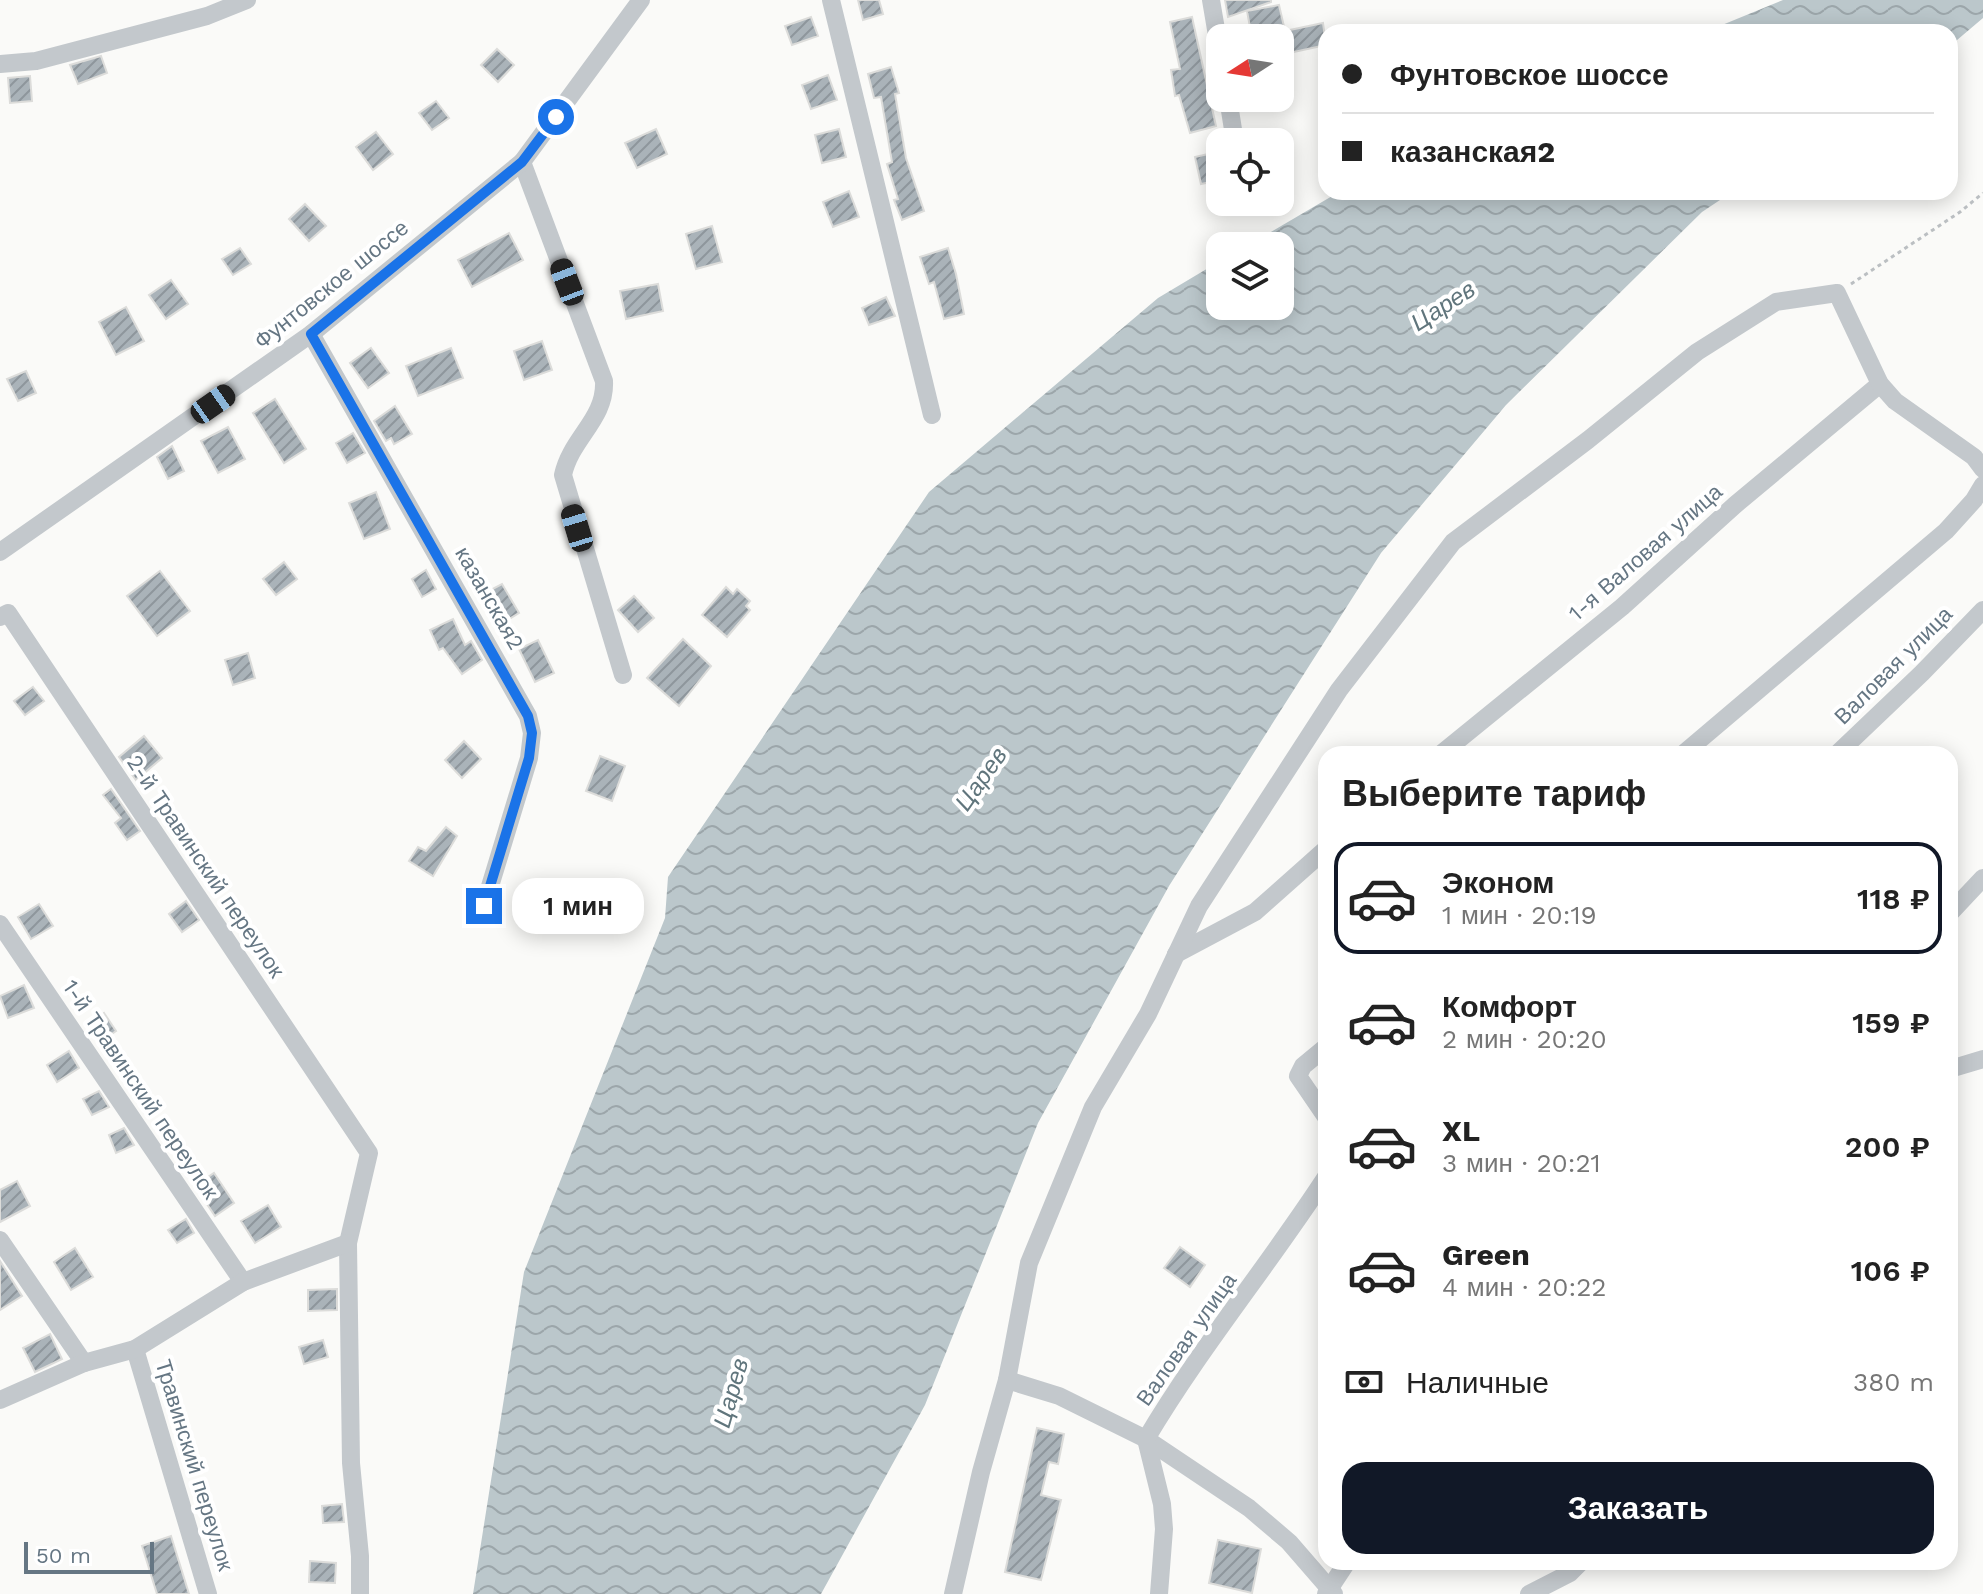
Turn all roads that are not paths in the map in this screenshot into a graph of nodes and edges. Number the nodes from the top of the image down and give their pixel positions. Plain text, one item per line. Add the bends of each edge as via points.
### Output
1 (247, 0) edge
2 (641, 0) edge
3 (831, 0) edge
4 (1211, 0) edge
5 (1215, 24) edge
6 (0, 64) edge
7 (522, 162) junction
8 (311, 334) junction
9 (1880, 384) junction
10 (932, 415) dead end
11 (1983, 469) edge
12 (1983, 485) edge
13 (0, 552) edge
14 (1983, 610) edge
15 (0, 617) edge
16 (623, 675) dead end
17 (1451, 746) edge
18 (1692, 746) edge
19 (1845, 746) edge
20 (1318, 856) edge
21 (1983, 878) edge
22 (1958, 905) edge
23 (484, 906) dead end
24 (0, 924) edge
25 (1176, 954) junction
26 (1318, 1054) edge
27 (1983, 1059) edge
28 (1958, 1067) edge
29 (1318, 1105) edge
30 (1318, 1189) edge
31 (0, 1240) edge
32 (348, 1243) junction
33 (243, 1282) junction
34 (135, 1349) junction
35 (84, 1363) junction
36 (1007, 1380) junction
37 (0, 1400) edge
38 (1146, 1439) junction
39 (1342, 1570) edge
40 (1573, 1570) edge
41 (1329, 1592) edge
42 (208, 1594) edge
43 (360, 1594) edge
44 (953, 1594) edge
45 (1159, 1594) edge
46 (1529, 1594) edge

1 - 6 street via 207,16 36,61
2 - 7 street, Фунтовское шоссе
3 - 10 street
4 - 5 street
7 - 8 street, Фунтовское шоссе
7 - 16 street via 604,381 603,402 572,448 563,475
8 - 13 street, Фунтовское шоссе
8 - 23 street, казанская2 via 528,716 529,758
9 - 11 street
9 - 17 street, 1-я Валовая улица via 1622,607
9 - 25 street via 1837,293 1776,302 1697,352 1453,542 1339,690 1199,906
12 - 18 street via 1946,531
14 - 19 street, Валовая улица
15 - 32 street, 2-й Травинский переулок via 8,613 369,1153
20 - 25 street via 1255,912
21 - 22 street
24 - 33 street, 1-й Травинский переулок
25 - 36 street via 1093,1107 1029,1263
26 - 29 street via 1298,1076
27 - 28 street
30 - 38 street, Валовая улица
31 - 35 street
32 - 33 street
32 - 43 street via 351,1463
33 - 34 street
34 - 35 street
34 - 42 street, Травинский переулок
35 - 37 street
36 - 38 street via 1059,1396
36 - 44 street
38 - 41 street via 1249,1508 1289,1542
38 - 45 street, Валовая улица via 1163,1517
39 - 41 street
40 - 46 street

